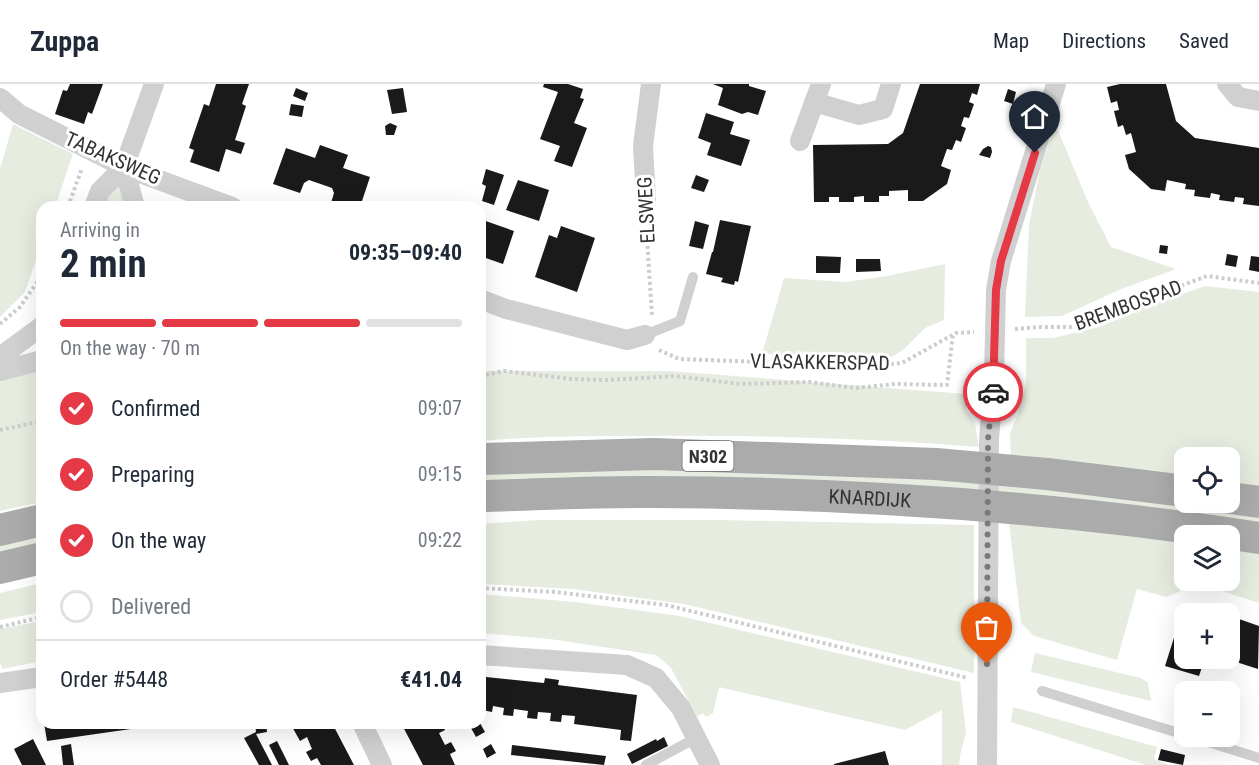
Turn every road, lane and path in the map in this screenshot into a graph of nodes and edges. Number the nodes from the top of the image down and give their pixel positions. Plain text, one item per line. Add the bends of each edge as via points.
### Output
1 (154, 84) edge
2 (651, 84) edge
3 (891, 84) edge
4 (1227, 84) edge
5 (1052, 85) edge
6 (818, 93) edge
7 (0, 98) edge
8 (1259, 101) edge
9 (800, 141) dead end
10 (88, 149) junction
11 (124, 166) junction
12 (70, 201) edge
13 (96, 201) edge
14 (133, 201) edge
15 (216, 201) edge
16 (646, 201) joint
17 (693, 277) dead end
18 (36, 284) edge
19 (1259, 284) edge
20 (486, 301) edge
21 (0, 324) edge
22 (36, 331) edge
23 (995, 331) junction
24 (953, 334) junction
25 (645, 335) junction
26 (0, 357) edge
27 (36, 362) edge
28 (0, 371) edge
29 (486, 375) edge
30 (36, 422) edge
31 (0, 430) edge
32 (486, 459) edge
33 (1174, 490) edge
34 (486, 496) edge
35 (1240, 499) edge
36 (1259, 502) edge
37 (36, 521) edge
38 (0, 530) edge
39 (1259, 538) edge
40 (36, 559) edge
41 (0, 568) edge
42 (486, 588) edge
43 (36, 618) edge
44 (0, 627) edge
45 (486, 655) edge
46 (36, 678) edge
47 (987, 683) junction
48 (0, 684) edge
49 (1042, 691) dead end
50 (365, 729) edge
51 (1174, 732) edge
52 (696, 738) junction
53 (1224, 747) edge
54 (1259, 758) edge
55 (382, 765) edge
56 (646, 765) edge
57 (710, 765) edge
58 (987, 765) edge

1 - 11 street
2 - 16 street, ELSWEG via 644,146
3 - 6 street via 883,109 859,115
4 - 8 street via 1238,97
5 - 23 street via 1001,261
6 - 9 street
7 - 10 street, TABAKSWEG via 19,114
10 - 11 street, TABAKSWEG
10 - 12 path
11 - 13 street via 100,191
11 - 14 street
11 - 15 street, TABAKSWEG
16 - 25 path, ELSWEG via 652,313
17 - 25 lane via 680,321
18 - 21 path via 20,308
19 - 23 path, BREMBOSPAD via 1207,276 1071,327
20 - 25 street via 627,340
22 - 26 street
23 - 24 path, VLASAKKERSPAD
23 - 47 street via 988,439
24 - 25 path, VLASAKKERSPAD via 902,363 871,366 679,359 658,350
24 - 29 path via 947,385 855,388 809,382 740,384 675,376 607,380 504,371
27 - 28 street
30 - 31 path
32 - 33 main road, KNARDIJK / N302 via 654,454 936,464
34 - 39 main road, KNARDIJK / N302 via 651,492 859,498 1171,524
35 - 36 main road
37 - 38 main road
40 - 41 main road
42 - 47 path via 555,592 666,606
43 - 44 path
45 - 52 street via 627,665 656,678 681,708
46 - 48 street
47 - 58 street
49 - 51 lane
50 - 55 street
52 - 56 lane
52 - 57 street
53 - 54 lane

